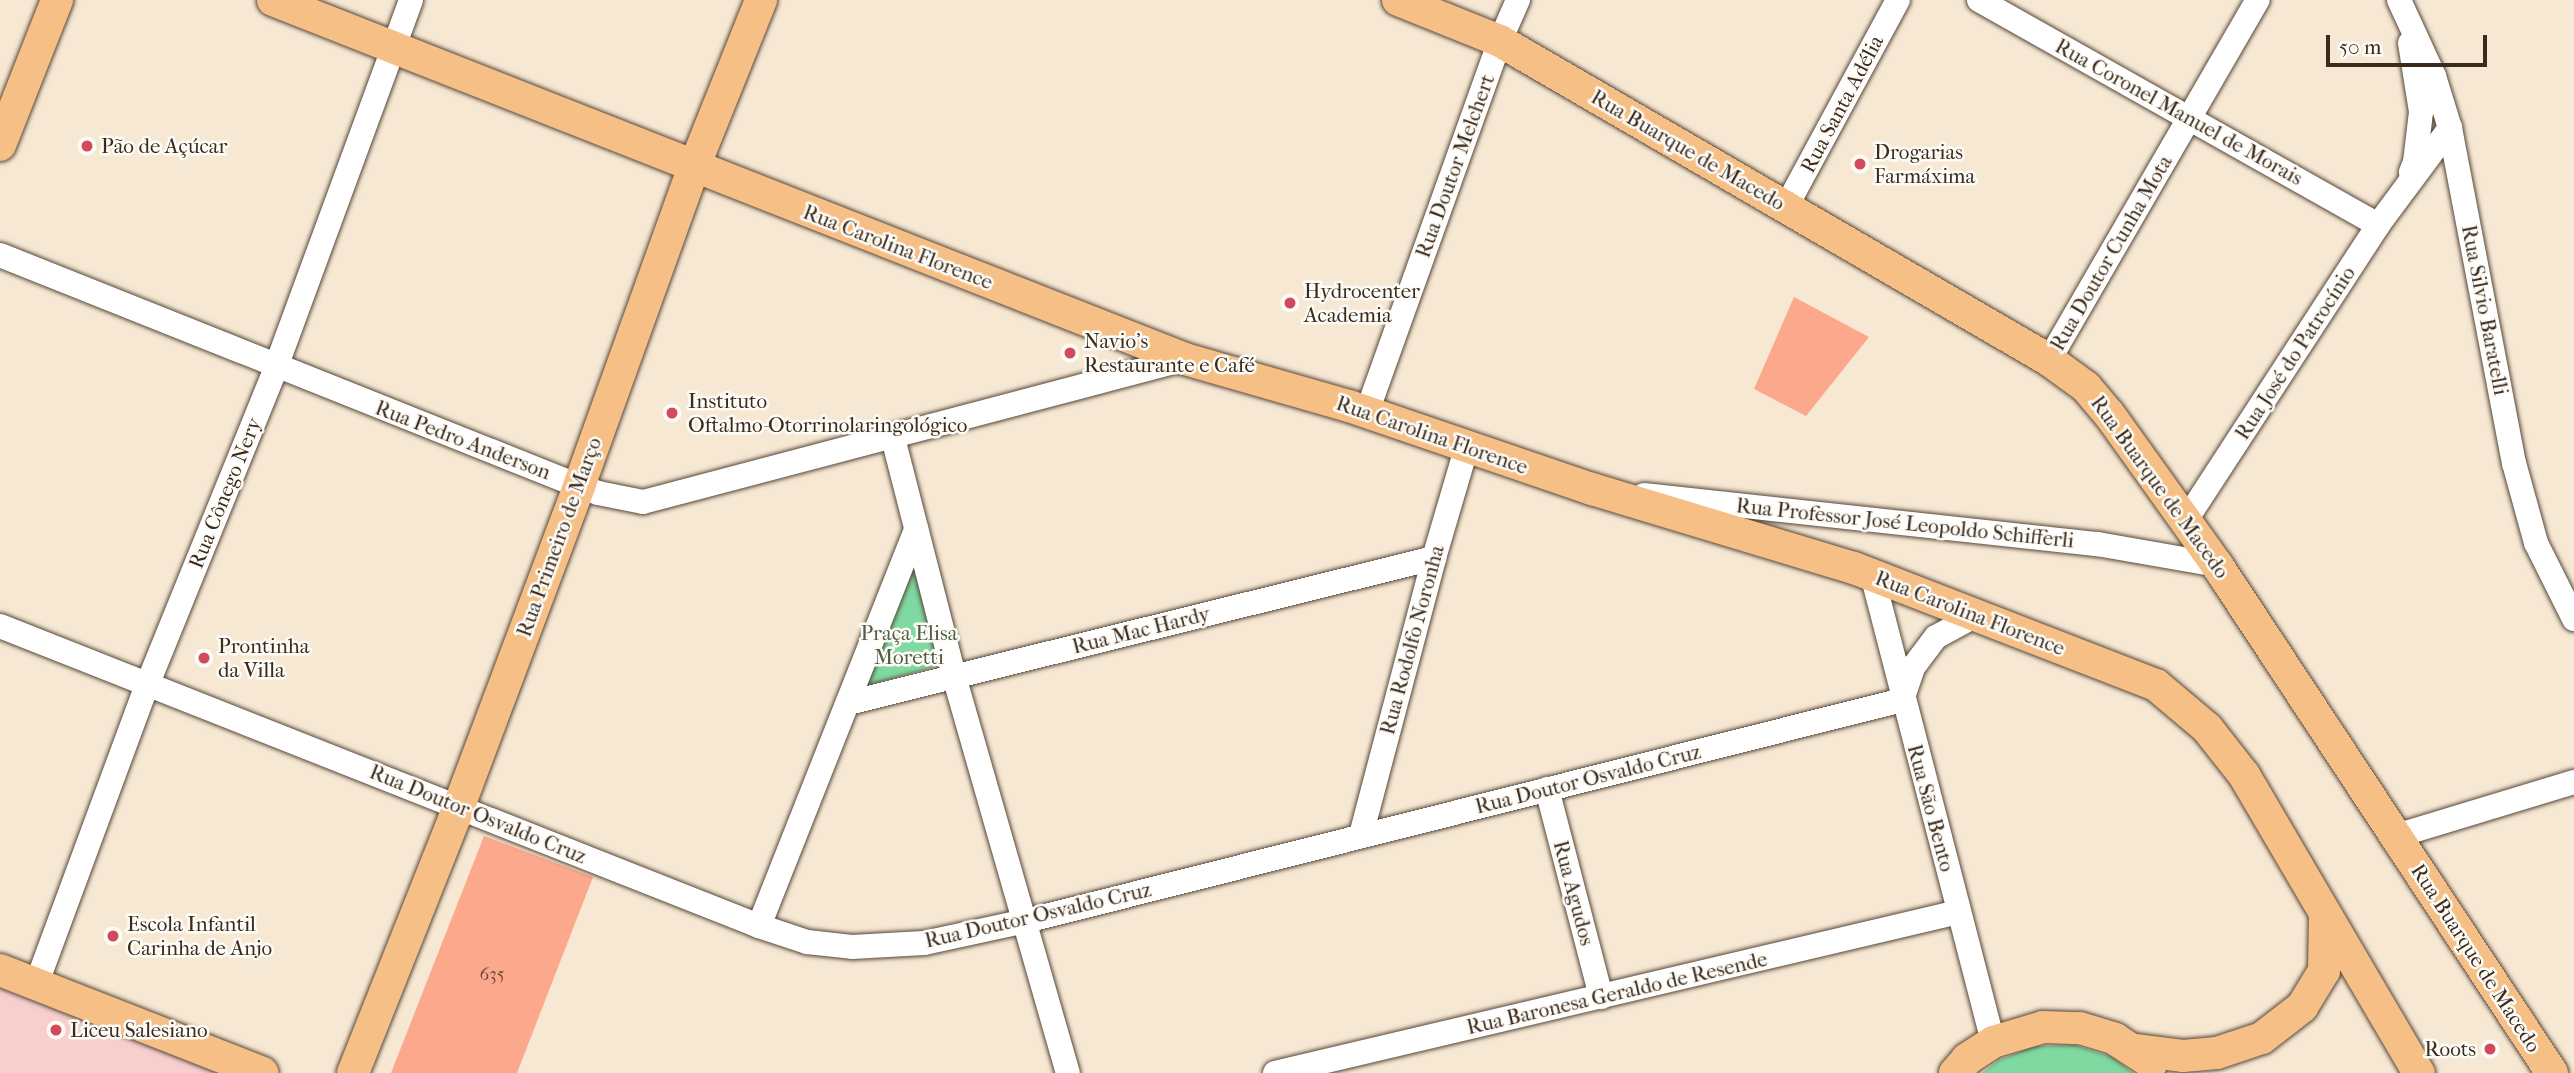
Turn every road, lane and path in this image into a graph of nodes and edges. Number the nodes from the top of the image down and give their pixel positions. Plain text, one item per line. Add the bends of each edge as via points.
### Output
1 (57, 0) edge
2 (273, 0) edge
3 (411, 0) edge
4 (761, 0) edge
5 (1398, 0) edge
6 (1518, 0) edge
7 (1898, 0) edge
8 (1979, 0) edge
9 (2259, 0) edge
10 (2401, 4) edge
11 (1500, 41) junction
12 (394, 49) junction
13 (2191, 117) junction
14 (2450, 128) junction
15 (0, 145) edge
16 (694, 166) junction
17 (2405, 186) junction
18 (1786, 207) junction
19 (2378, 225) junction
20 (0, 255) edge
21 (1185, 359) junction
22 (2049, 360) junction
23 (276, 367) junction
24 (1367, 412) junction
25 (893, 438) junction
26 (1467, 446) junction
27 (579, 486) junction
28 (1591, 489) junction
29 (2186, 520) junction
30 (916, 529) junction
31 (1434, 558) junction
32 (2217, 565) junction
33 (1872, 574) junction
34 (1978, 614) junction
35 (2574, 619) edge
36 (0, 626) edge
37 (954, 676) junction
38 (148, 683) junction
39 (1902, 700) junction
40 (848, 703) junction
41 (2574, 782) edge
42 (1547, 789) junction
43 (458, 806) junction
44 (1361, 835) junction
45 (2396, 835) junction
46 (1958, 912) junction
47 (2325, 913) junction
48 (1026, 921) junction
49 (759, 926) junction
50 (0, 970) edge
51 (36, 985) junction
52 (1601, 997) junction
53 (1993, 1042) junction
54 (2149, 1062) edge
55 (263, 1073) edge
56 (352, 1073) edge
57 (1068, 1073) edge
58 (1275, 1073) edge
59 (1955, 1073) edge
60 (2183, 1073) edge
61 (2419, 1073) edge
62 (2552, 1073) edge

1 - 15 main road
2 - 12 main road, Rua Carolina Florence
3 - 12 street, Rua Cônego Nery
4 - 16 main road, Rua Primeiro de Março
5 - 11 main road, Rua Buarque de Macedo
6 - 11 street, Rua Doutor Melchert
7 - 18 street, Rua Santa Adélia
8 - 13 street, Rua Coronel Manuel de Morais
9 - 13 street, Rua Doutor Cunha Mota
10 - 14 street, Rua Silvio Baratelli via 2434,76
10 - 17 street, Rua José do Patrocínio via 2421,112 2415,162
11 - 18 main road, Rua Buarque de Macedo
11 - 24 street, Rua Doutor Melchert
12 - 16 main road, Rua Carolina Florence
12 - 23 street, Rua Cônego Nery
13 - 19 street, Rua Coronel Manuel de Morais
13 - 22 street, Rua Doutor Cunha Mota
14 - 17 street, Rua José do Patrocínio
14 - 35 street, Rua Silvio Baratelli via 2514,463 2536,544
16 - 21 main road, Rua Carolina Florence
16 - 27 main road, Rua Primeiro de Março
17 - 19 street, Rua José do Patrocínio
18 - 22 main road, Rua Buarque de Macedo
19 - 29 street, Rua José do Patrocínio
20 - 23 street, Rua Pedro Anderson
21 - 24 main road, Rua Carolina Florence
21 - 25 street, Rua Pedro Anderson
22 - 29 main road, Rua Buarque de Macedo via 2086,387
23 - 27 street, Rua Pedro Anderson
23 - 38 street, Rua Cônego Nery
24 - 26 main road, Rua Carolina Florence
25 - 27 street, Rua Pedro Anderson via 643,502
25 - 30 street
26 - 28 main road, Rua Carolina Florence
26 - 31 street, Rua Rodolfo Noronha
27 - 43 main road, Rua Primeiro de Março
28 - 32 street, Rua Professor José Leopoldo Schifferli via 2097,544
28 - 33 main road, Rua Carolina Florence
29 - 32 main road, Rua Buarque de Macedo
30 - 37 street
30 - 40 street
31 - 37 street, Rua Mac Hardy
31 - 44 street, Rua Rodolfo Noronha
32 - 45 main road, Rua Buarque de Macedo
33 - 34 main road, Rua Carolina Florence
33 - 39 street, Rua São Bento
34 - 39 street via 1937,637 1914,666
34 - 47 main road, Rua Carolina Florence via 2157,685 2207,728 2244,775
36 - 38 street, Rua Doutor Osvaldo Cruz
37 - 40 street, Rua Mac Hardy
37 - 48 street
38 - 43 street, Rua Doutor Osvaldo Cruz
38 - 51 street, Rua Cônego Nery
39 - 42 street, Rua Doutor Osvaldo Cruz
39 - 46 street, Rua São Bento
40 - 49 street
41 - 45 street
42 - 44 street, Rua Doutor Osvaldo Cruz
42 - 52 street, Rua Agudos
43 - 49 street, Rua Doutor Osvaldo Cruz
43 - 56 main road, Rua Primeiro de Março
44 - 48 street, Rua Doutor Osvaldo Cruz
45 - 62 main road, Rua Buarque de Macedo
46 - 52 street, Rua Baronesa Geraldo de Resende
46 - 53 street, Rua São Bento
47 - 54 main road via 2324,971 2302,1007 2262,1038 2217,1054
47 - 61 main road, Rua Carolina Florence
48 - 49 street, Rua Doutor Osvaldo Cruz via 925,943 852,947 807,942
48 - 57 street
50 - 51 main road
51 - 55 main road
52 - 58 street, Rua Baronesa Geraldo de Resende
53 - 54 main road via 2043,1027 2080,1028 2115,1039
53 - 59 main road
54 - 60 main road

